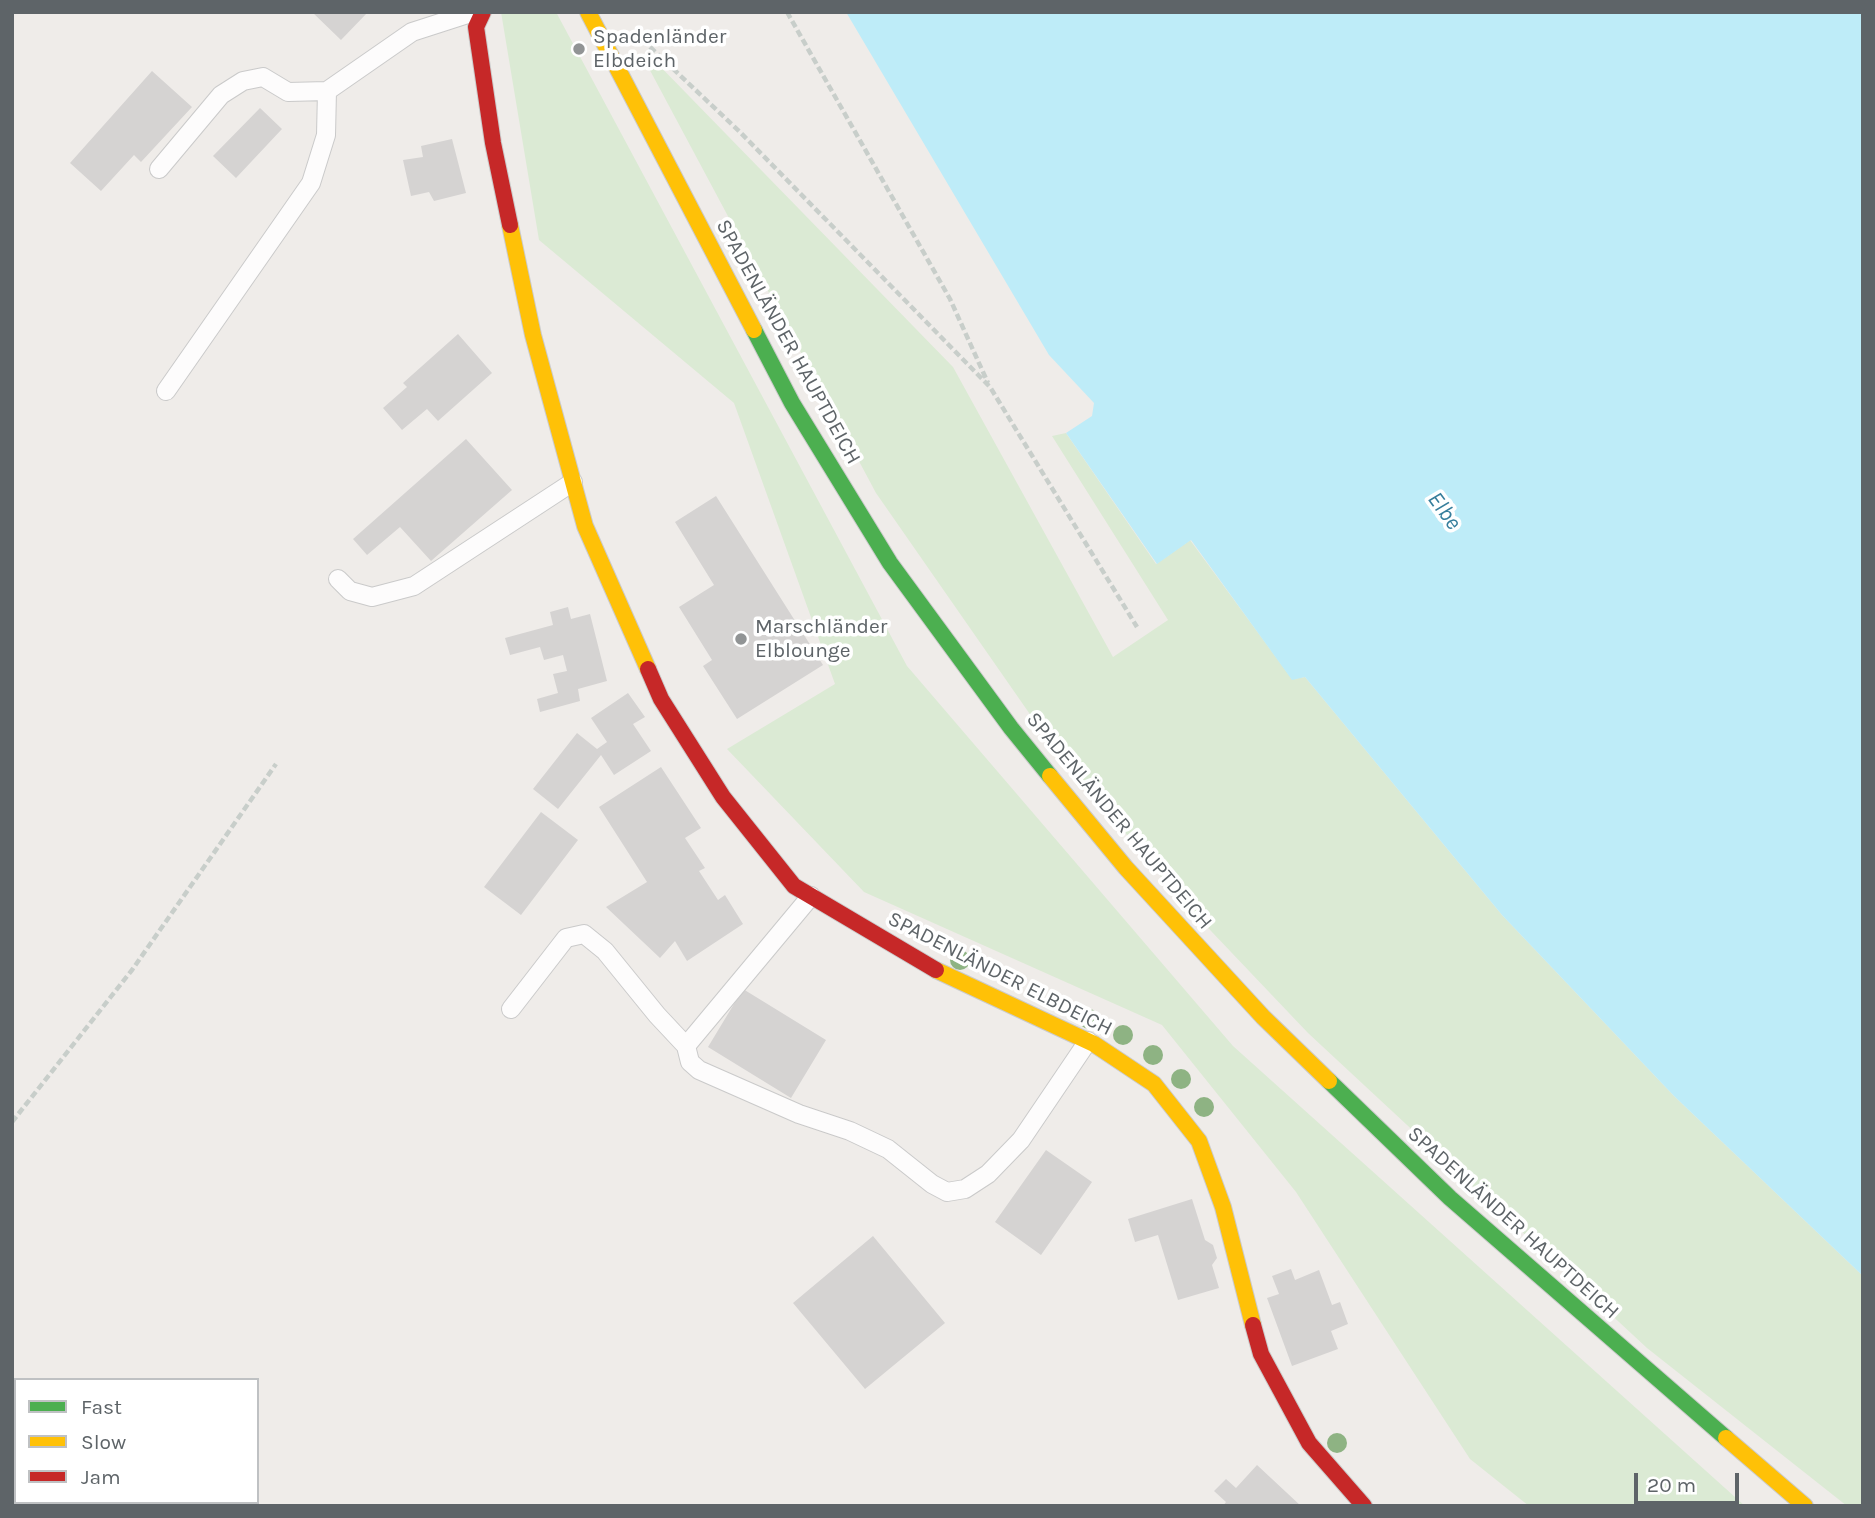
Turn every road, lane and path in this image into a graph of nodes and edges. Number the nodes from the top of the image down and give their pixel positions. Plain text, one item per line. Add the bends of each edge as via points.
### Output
1 (474, 12) edge
2 (483, 12) edge
3 (588, 12) edge
4 (787, 12) edge
5 (643, 40) dead end
6 (327, 91) junction
7 (159, 169) dead end
8 (990, 387) junction
9 (166, 391) dead end
10 (573, 482) junction
11 (338, 579) dead end
12 (1136, 627) dead end
13 (276, 764) dead end
14 (811, 896) junction
15 (511, 1009) dead end
16 (1088, 1041) junction
17 (686, 1046) junction
18 (12, 1122) edge
19 (1363, 1505) edge
20 (1805, 1506) edge

1 - 6 lane via 412,32
2 - 10 street, SPADENLÄNDER ELBDEICH via 476,27 493,143 533,335
3 - 20 street, SPADENLÄNDER HAUPTDEICH via 792,403 890,563 1011,728 1126,868 1264,1017 1450,1198
4 - 8 path via 950,299
5 - 8 path via 740,132
6 - 7 lane via 288,92 263,77 243,81 222,95
6 - 9 lane via 326,135 311,183
8 - 12 path
10 - 11 lane via 414,586 372,597 350,591
10 - 14 street, SPADENLÄNDER ELBDEICH via 585,526 661,699 723,796 794,886
13 - 18 path via 132,970
14 - 16 street, SPADENLÄNDER ELBDEICH via 939,972
14 - 17 lane
15 - 17 lane via 566,938 584,934 605,951
16 - 17 lane via 1015,1147 988,1174 965,1189 947,1192 888,1149 699,1070 690,1062
16 - 19 street, SPADENLÄNDER ELBDEICH via 1154,1084 1199,1141 1223,1207 1261,1354 1309,1443

